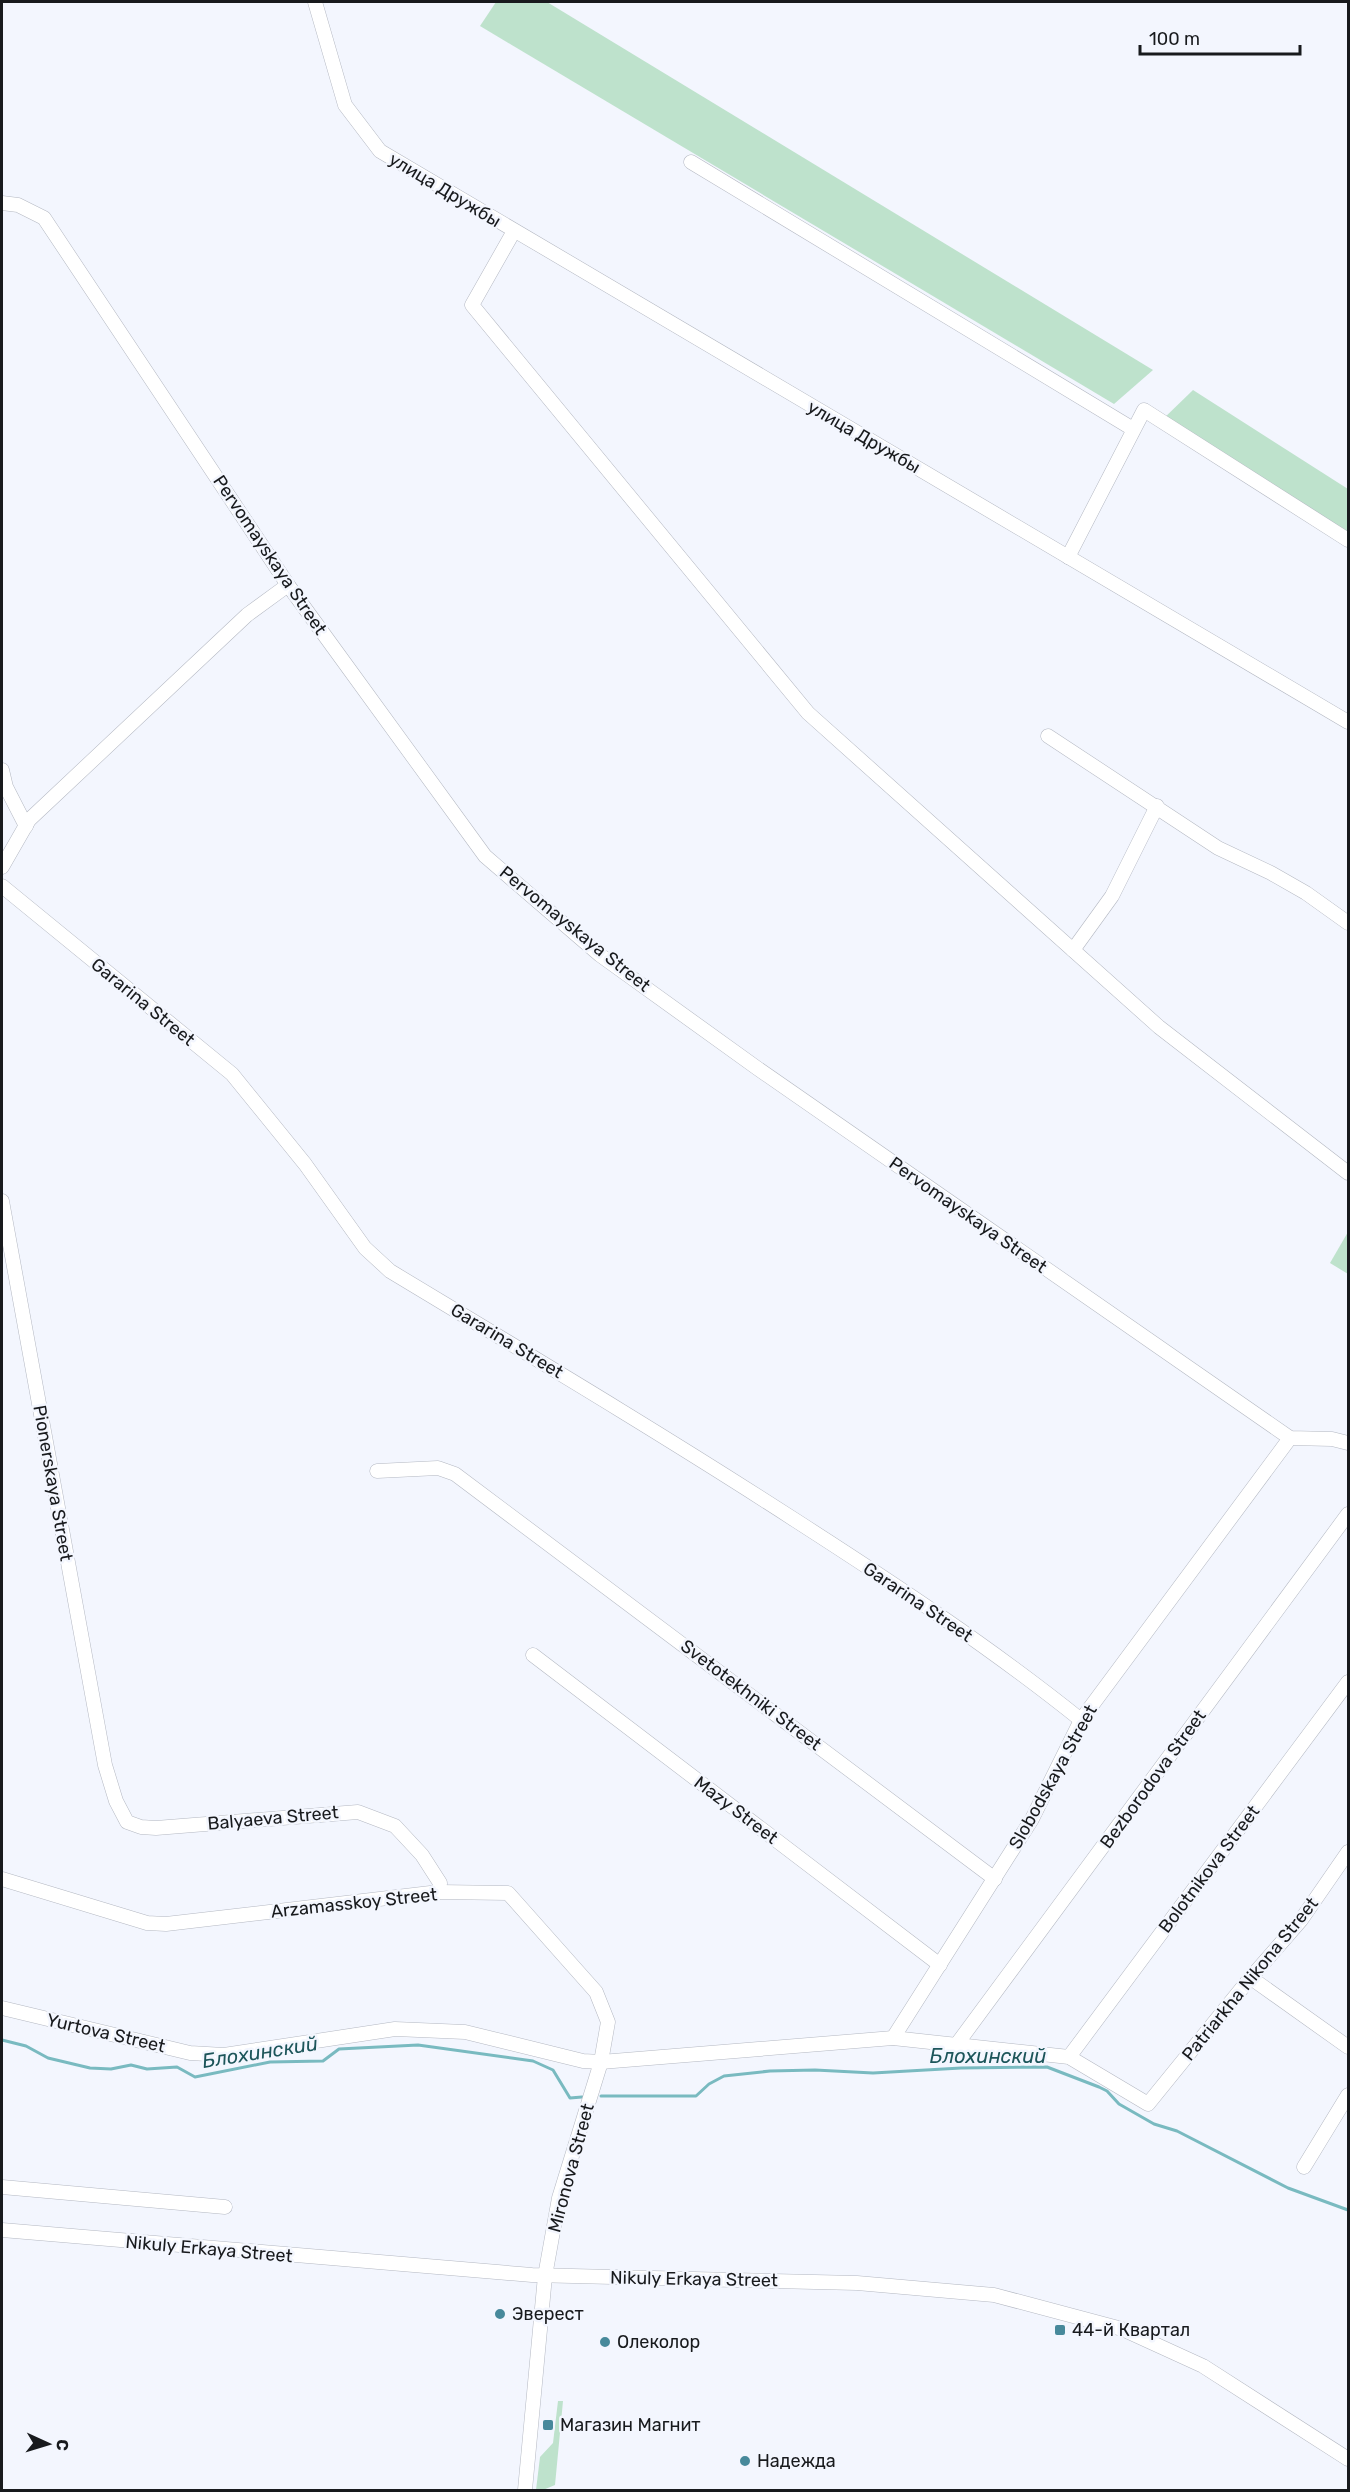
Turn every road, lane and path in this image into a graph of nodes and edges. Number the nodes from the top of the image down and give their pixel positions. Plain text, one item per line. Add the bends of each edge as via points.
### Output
1 (315, 2) edge
2 (691, 162) dead end
3 (2, 203) edge
4 (514, 231) junction
5 (1133, 429) junction
6 (1348, 540) edge
7 (1068, 557) junction
8 (288, 585) junction
9 (1348, 722) edge
10 (1048, 736) dead end
11 (2, 770) edge
12 (1157, 806) junction
13 (26, 825) junction
14 (2, 867) edge
15 (2, 886) edge
16 (1348, 923) edge
17 (1072, 950) junction
18 (1348, 1173) edge
19 (2, 1201) edge
20 (1290, 1438) junction
21 (1348, 1443) edge
22 (377, 1471) dead end
23 (1348, 1514) edge
24 (533, 1656) dead end
25 (1348, 1682) edge
26 (1081, 1720) junction
27 (105, 1765) joint
28 (1348, 1852) edge
29 (2, 1879) edge
30 (995, 1879) junction
31 (439, 1893) junction
32 (940, 1965) junction
33 (1251, 1978) junction
34 (2, 2008) edge
35 (893, 2038) junction
36 (957, 2044) junction
37 (1348, 2047) edge
38 (1069, 2056) junction
39 (601, 2062) junction
40 (1348, 2095) edge
41 (1304, 2167) dead end
42 (2, 2187) edge
43 (225, 2207) dead end
44 (2, 2230) edge
45 (545, 2276) junction
46 (1348, 2459) edge
47 (525, 2490) edge

1 - 4 street, улица Дружбы via 345,105 380,151
2 - 5 street
3 - 8 street, Pervomayskaya Street via 18,205 44,218
4 - 7 street, улица Дружбы
4 - 17 street via 472,305 808,713
5 - 6 street via 1144,410
5 - 7 street
7 - 9 street, улица Дружбы
8 - 13 street via 248,615
8 - 20 street, Pervomayskaya Street via 485,855 519,887 600,955 757,1068
10 - 12 street
11 - 13 street via 6,787
12 - 16 street via 1218,848 1280,878
12 - 17 street via 1112,896
13 - 14 street
15 - 26 street, Gararina Street via 232,1074 305,1164 365,1248 390,1271 648,1426 888,1580 1029,1678
17 - 18 street via 1159,1027
19 - 27 street, Pionerskaya Street
20 - 21 street via 1332,1438
20 - 26 street, Slobodskaya Street
22 - 30 street, Svetotekhniki Street via 438,1468 455,1474
23 - 36 street, Bezborodova Street
24 - 32 street, Mazy Street
25 - 38 street, Bolotnikova Street
26 - 30 street, Slobodskaya Street via 1032,1819
27 - 31 street, Balyaeva Street via 116,1802 127,1822 141,1827 358,1812 395,1826 422,1855 440,1883
28 - 33 street, Patriarkha Nikona Street via 1301,1920
29 - 31 street, Arzamasskoy Street via 147,1923 166,1924
30 - 32 street, Slobodskaya Street
31 - 39 street, Arzamasskoy Street via 508,1893 596,1992 608,2022
32 - 35 street, Slobodskaya Street
33 - 37 street
33 - 38 street, Patriarkha Nikona Street via 1148,2104
34 - 39 street, Yurtova Street via 190,2053 224,2055 394,2029 465,2032 573,2059
35 - 36 street, Yurtova Street
35 - 39 street, Yurtova Street
36 - 38 street, Yurtova Street
39 - 45 street, Mironova Street via 559,2198
40 - 41 street
42 - 43 street
44 - 45 street, Nikuly Erkaya Street
45 - 46 street, Nikuly Erkaya Street via 857,2283 994,2295 1122,2329 1203,2366
45 - 47 street, Mironova Street

